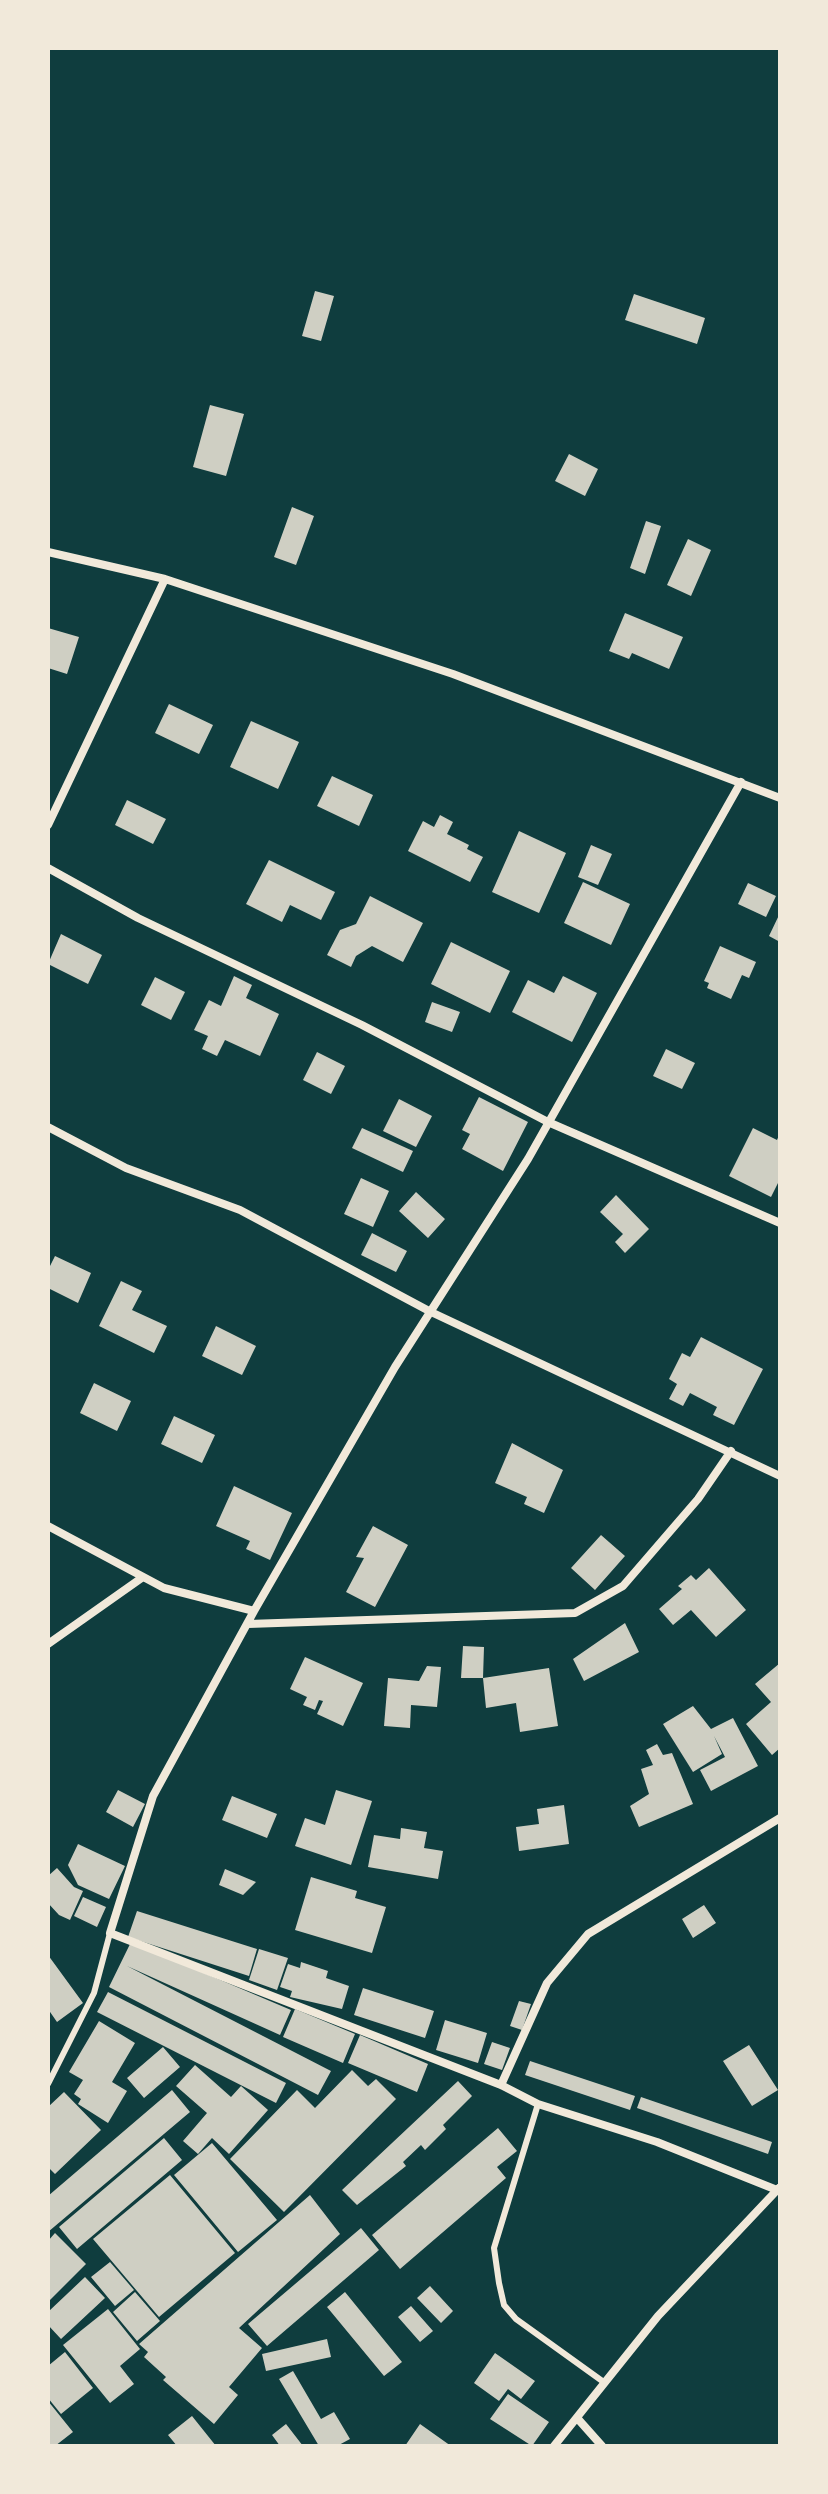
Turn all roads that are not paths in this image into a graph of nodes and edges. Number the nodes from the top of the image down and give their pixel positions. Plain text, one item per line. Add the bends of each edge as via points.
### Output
1 (48, 552) edge
2 (165, 579) junction
3 (741, 782) junction
4 (780, 798) edge
5 (48, 825) edge
6 (48, 868) edge
7 (548, 1122) junction
8 (48, 1127) edge
9 (780, 1223) edge
10 (431, 1312) junction
11 (731, 1451) junction
12 (780, 1476) edge
13 (48, 1526) edge
14 (143, 1577) junction
15 (254, 1611) junction
16 (248, 1624) junction
17 (48, 1644) edge
18 (780, 1818) edge
19 (110, 1933) junction
20 (48, 2084) edge
21 (501, 2085) junction
22 (538, 2104) junction
23 (778, 2189) edge
24 (605, 2383) junction
25 (578, 2419) junction
26 (554, 2446) edge
27 (602, 2446) edge

1 - 2 street
2 - 3 street via 453,674
2 - 5 street
3 - 4 street
3 - 7 street
6 - 7 street
7 - 9 street
7 - 10 street
8 - 10 street via 126,1168 240,1210
10 - 11 street
10 - 15 street
11 - 12 street
11 - 16 street via 698,1499 623,1586 575,1613
13 - 14 street
14 - 15 street via 164,1588
14 - 17 street
15 - 16 street
16 - 19 street via 153,1796
18 - 21 street via 588,1934 547,1983
19 - 20 lane via 94,1993
19 - 21 street
21 - 22 street
22 - 23 street
22 - 24 lane via 494,2248 504,2305
23 - 24 street via 658,2316
24 - 25 street
25 - 26 street
25 - 27 street

